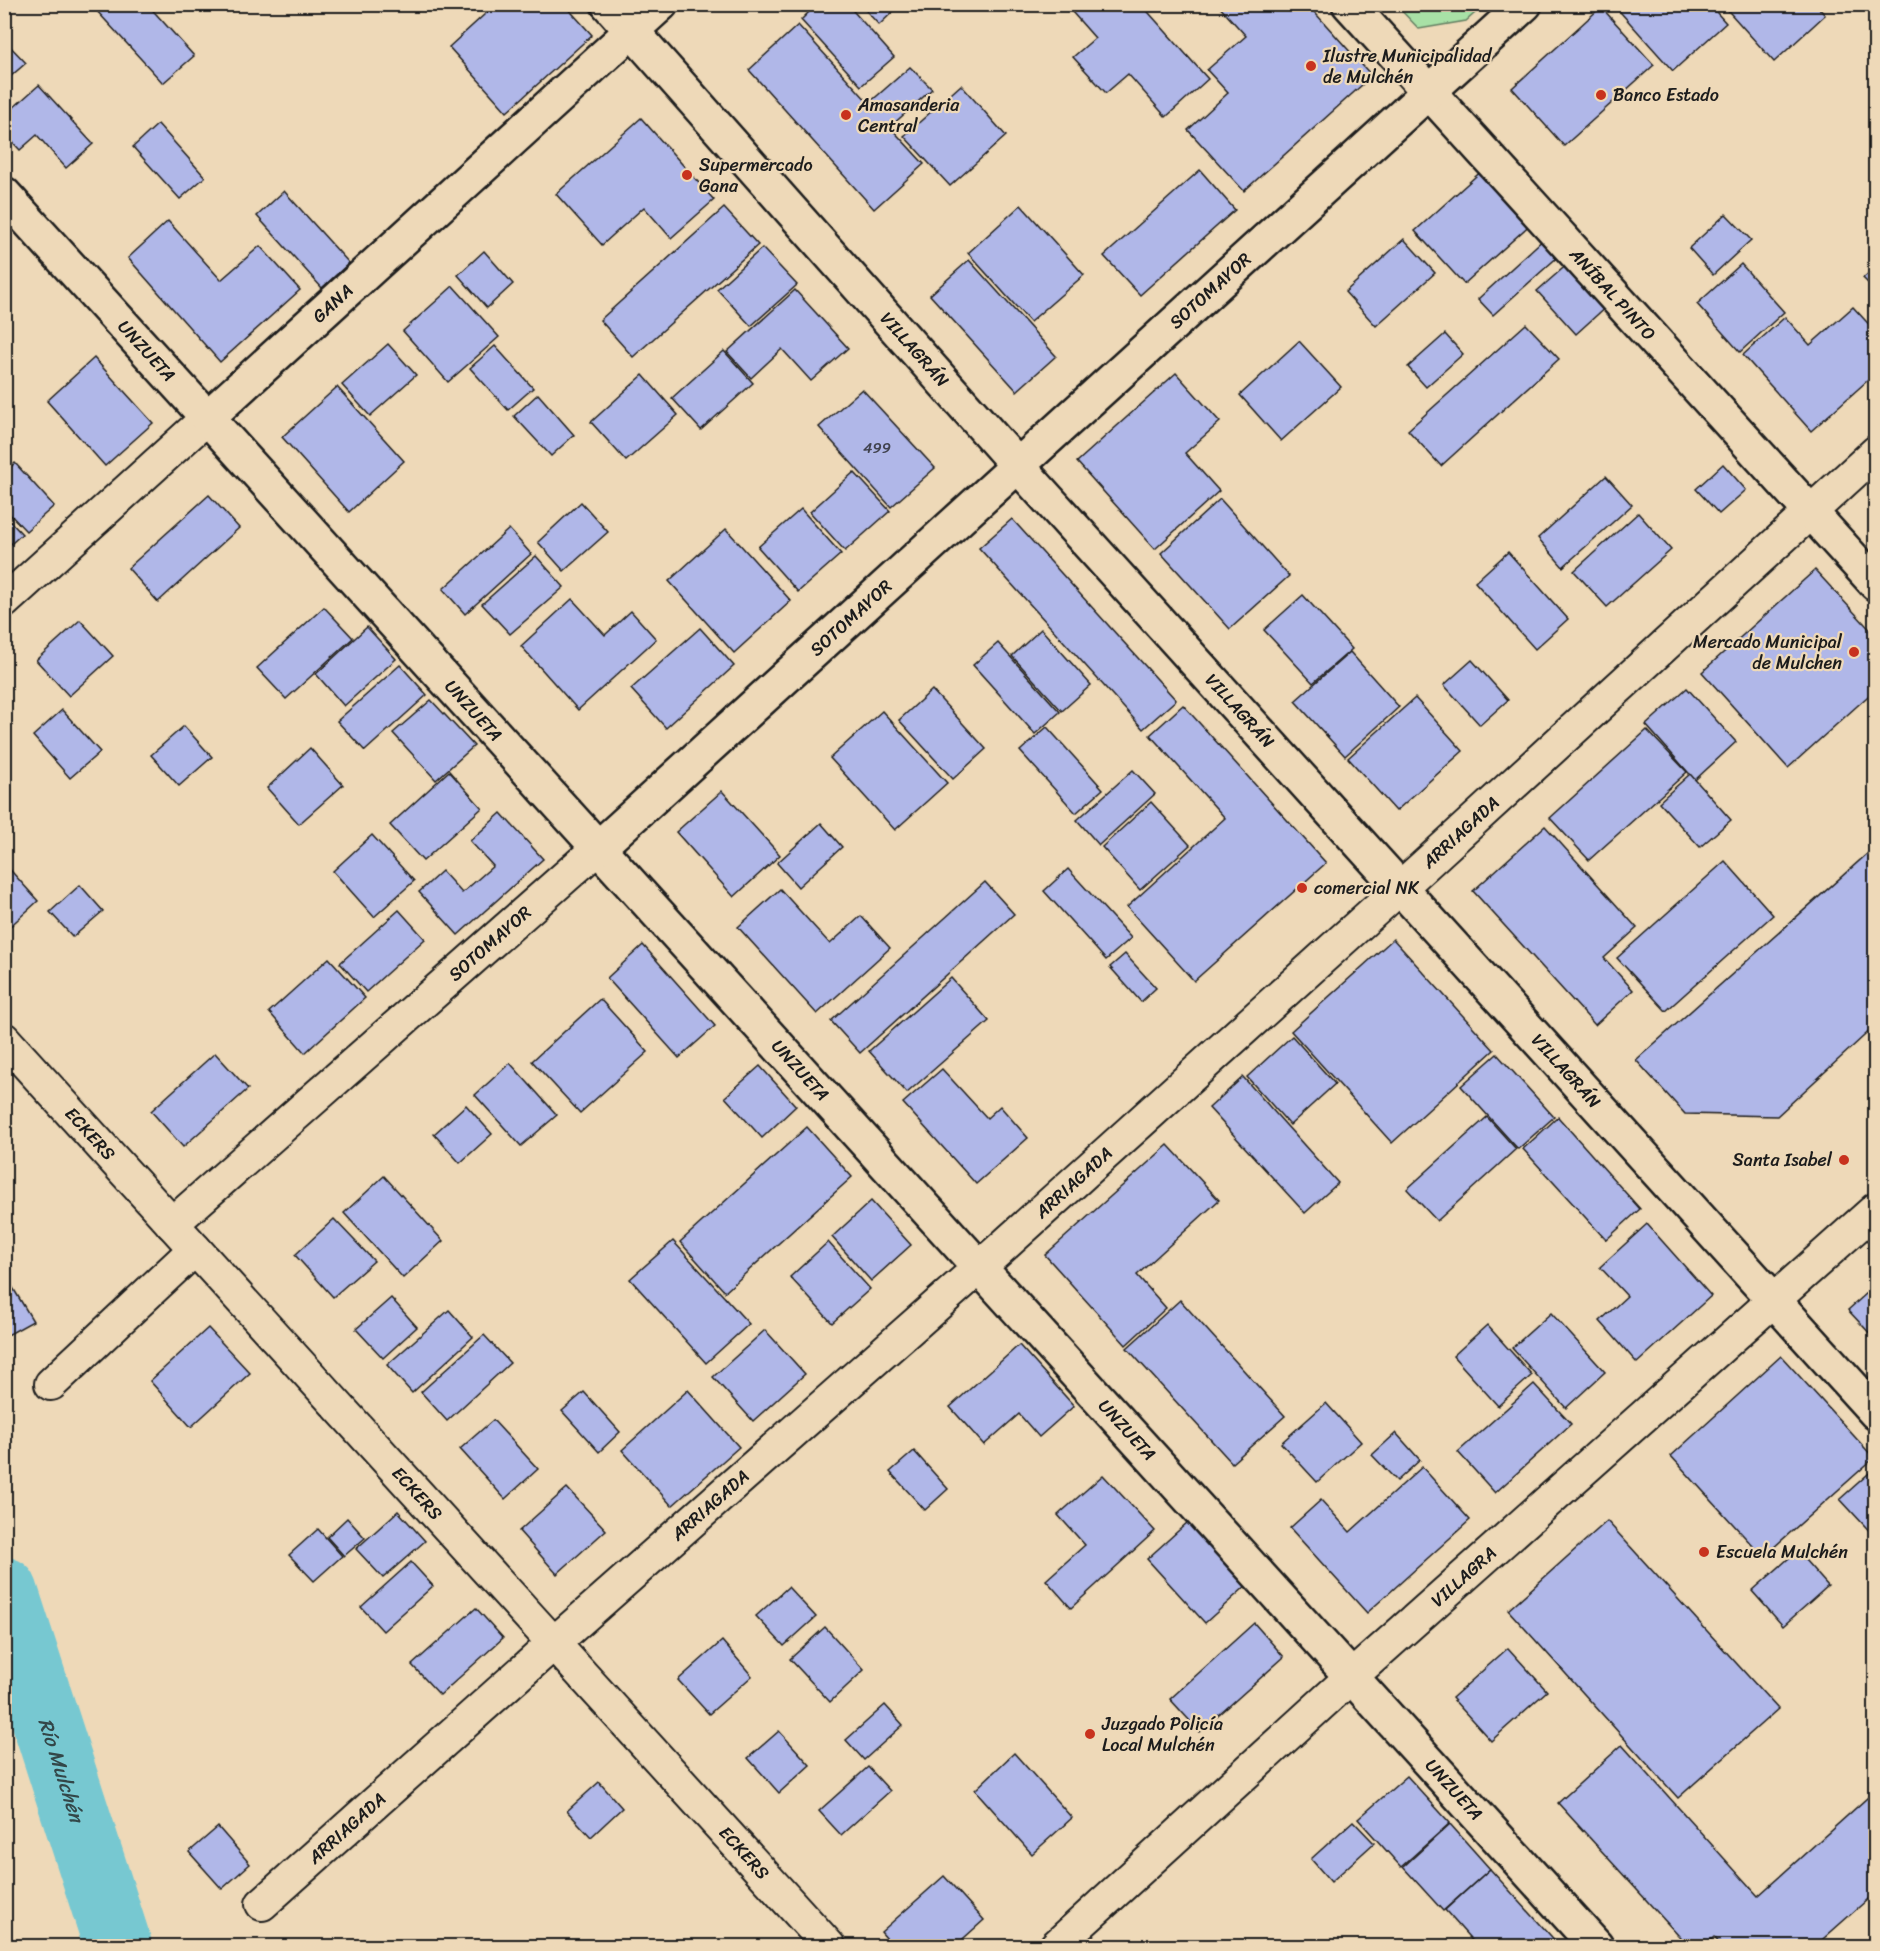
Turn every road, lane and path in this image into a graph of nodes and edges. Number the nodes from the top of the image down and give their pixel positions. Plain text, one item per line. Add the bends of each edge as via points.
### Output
1 (608, 4) edge
2 (661, 4) edge
3 (1350, 4) edge
4 (1525, 4) edge
5 (632, 31) junction
6 (1429, 92) junction
7 (4, 194) edge
8 (207, 418) junction
9 (1875, 452) edge
10 (1018, 466) junction
11 (1810, 512) junction
12 (1875, 584) edge
13 (4, 602) edge
14 (598, 848) junction
15 (1401, 887) junction
16 (4, 1039) edge
17 (1875, 1209) edge
18 (172, 1224) junction
19 (195, 1249) junction
20 (979, 1268) junction
21 (1774, 1300) junction
22 (51, 1384) dead end
23 (1875, 1413) edge
24 (554, 1643) junction
25 (1351, 1677) junction
26 (262, 1904) dead end
27 (829, 1947) edge
28 (1056, 1947) edge
29 (1596, 1947) edge

1 - 5 street, VILLAGRÁN
2 - 5 street, GANA
3 - 6 street, ANÍBAL PINTO
4 - 6 street, SOTOMAYOR
5 - 8 street, GANA
5 - 10 street, VILLAGRÁN
6 - 10 street, SOTOMAYOR
6 - 11 street, ANÍBAL PINTO
7 - 8 street, UNZUETA
8 - 13 street, GANA
8 - 14 street, UNZUETA
9 - 11 street, ARRIAGADA
10 - 14 street, SOTOMAYOR
10 - 15 street, VILLAGRÁN
11 - 12 street, ANÍBAL PINTO
11 - 15 street, ARRIAGADA
14 - 18 street, SOTOMAYOR
14 - 20 street, UNZUETA
15 - 20 street, ARRIAGADA
15 - 21 street, VILLAGRÁN
16 - 18 street, ECKERS
17 - 21 street, VILLAGRA
18 - 19 street, ECKERS
19 - 22 street
19 - 24 street, ECKERS
20 - 24 street, ARRIAGADA
20 - 25 street, UNZUETA
21 - 23 street, VILLAGRÁN
21 - 25 street, VILLAGRA
24 - 26 street, ARRIAGADA
24 - 27 street, ECKERS
25 - 28 street, VILLAGRA
25 - 29 street, UNZUETA

